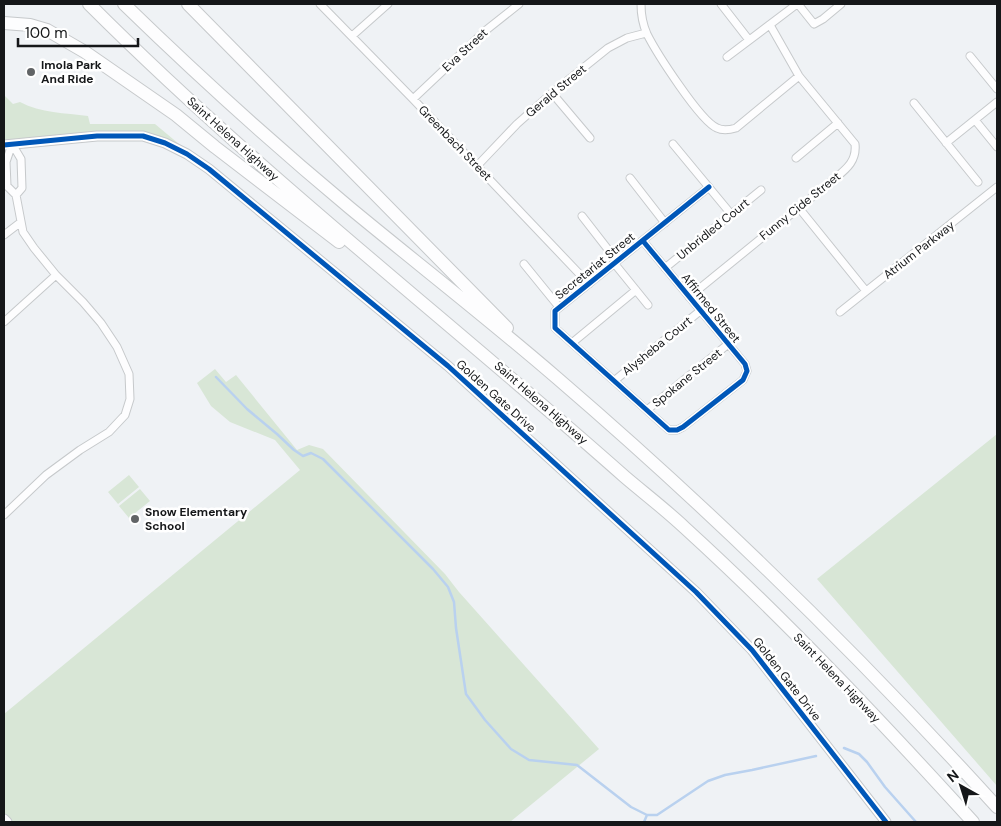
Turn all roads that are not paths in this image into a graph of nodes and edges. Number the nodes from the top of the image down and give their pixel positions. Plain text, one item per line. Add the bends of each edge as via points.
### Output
1 (89, 4) edge
2 (124, 4) edge
3 (188, 4) edge
4 (320, 4) edge
5 (388, 4) edge
6 (518, 4) edge
7 (641, 4) edge
8 (720, 4) edge
9 (798, 4) edge
10 (841, 4) edge
11 (4, 23) edge
12 (770, 25) junction
13 (646, 33) junction
14 (352, 36) junction
15 (750, 40) junction
16 (970, 56) dead end
17 (727, 57) dead end
18 (799, 76) junction
19 (997, 89) edge
20 (552, 93) junction
21 (413, 98) junction
22 (997, 102) edge
23 (914, 103) dead end
24 (975, 120) junction
25 (838, 123) junction
26 (590, 138) dead end
27 (946, 143) junction
28 (8, 144) edge
29 (673, 144) dead end
30 (997, 148) edge
31 (796, 158) dead end
32 (477, 166) junction
33 (630, 178) dead end
34 (978, 182) dead end
35 (709, 187) junction
36 (997, 187) edge
37 (761, 190) dead end
38 (16, 195) junction
39 (799, 208) junction
40 (731, 214) junction
41 (582, 216) dead end
42 (21, 222) junction
43 (665, 223) junction
44 (4, 235) edge
45 (642, 240) junction
46 (616, 262) junction
47 (524, 264) dead end
48 (665, 268) junction
49 (56, 275) junction
50 (589, 284) junction
51 (636, 290) junction
52 (866, 291) junction
53 (689, 297) junction
54 (648, 305) dead end
55 (560, 307) junction
56 (700, 311) junction
57 (840, 312) dead end
58 (4, 322) edge
59 (572, 343) junction
60 (728, 345) junction
61 (555, 376) junction
62 (614, 381) junction
63 (522, 386) junction
64 (648, 410) junction
65 (669, 430) joint
66 (4, 516) edge
67 (997, 808) edge
68 (4, 819) edge
69 (7, 822) edge
70 (886, 822) edge
71 (973, 822) edge

1 - 63 highway, Saint Helena Highway via 254,159
2 - 61 highway, Saint Helena Highway via 275,144
3 - 61 highway
4 - 14 street, Greenbach Street
5 - 14 street
6 - 21 street, Eva Street
7 - 13 street
8 - 15 street
9 - 10 street via 814,24
9 - 12 street
11 - 63 highway via 46,30 134,84
12 - 15 street
12 - 18 street, Funny Cide Street
13 - 18 street via 676,81 715,128 736,128
13 - 20 street, Gerald Street via 608,48
14 - 21 street, Greenbach Street
15 - 17 street
16 - 19 street
18 - 25 street, Funny Cide Street
20 - 26 street
20 - 32 street, Gerald Street
21 - 32 street, Greenbach Street
22 - 24 street
23 - 27 street
24 - 27 street
24 - 30 street
25 - 31 street
25 - 39 street, Funny Cide Street via 854,144 856,154 850,165
27 - 34 street
28 - 38 street via 7,186
28 - 38 street via 21,160 22,188
28 - 70 street, Golden Gate Drive via 97,136 143,136 165,143 209,169 448,366 696,592 752,650
29 - 35 street
32 - 50 street, Greenbach Street
33 - 43 street
35 - 40 street
35 - 43 street, Secretariat Street
36 - 52 street, Atrium Parkway
37 - 40 street, Unbridled Court
38 - 42 street
39 - 52 street
39 - 53 street, Funny Cide Street
40 - 48 street, Unbridled Court
41 - 46 street
42 - 44 street
42 - 49 street via 34,248
43 - 45 street, Secretariat Street
45 - 46 street, Secretariat Street
45 - 48 street, Affirmed Street
46 - 50 street, Secretariat Street
46 - 51 street
47 - 55 street
48 - 53 street, Affirmed Street
49 - 58 street
49 - 66 street via 80,297 117,347 129,374 130,399 125,415 110,432 46,476
50 - 55 street, Secretariat Street
51 - 54 street
51 - 59 street
52 - 57 street, Atrium Parkway
53 - 56 street, Affirmed Street
55 - 59 street, Secretariat Street via 555,311 555,328
56 - 60 street, Affirmed Street
56 - 62 street, Alysheba Court
59 - 62 street, Secretariat Street
60 - 64 street, Spokane Street
60 - 65 street, Affirmed Street via 745,364 747,372 743,380 683,427
61 - 67 highway, Saint Helena Highway via 704,510 802,604 903,706
62 - 64 street, Secretariat Street
63 - 71 highway, Saint Helena Highway via 736,576
64 - 65 street, Secretariat Street
68 - 69 street

